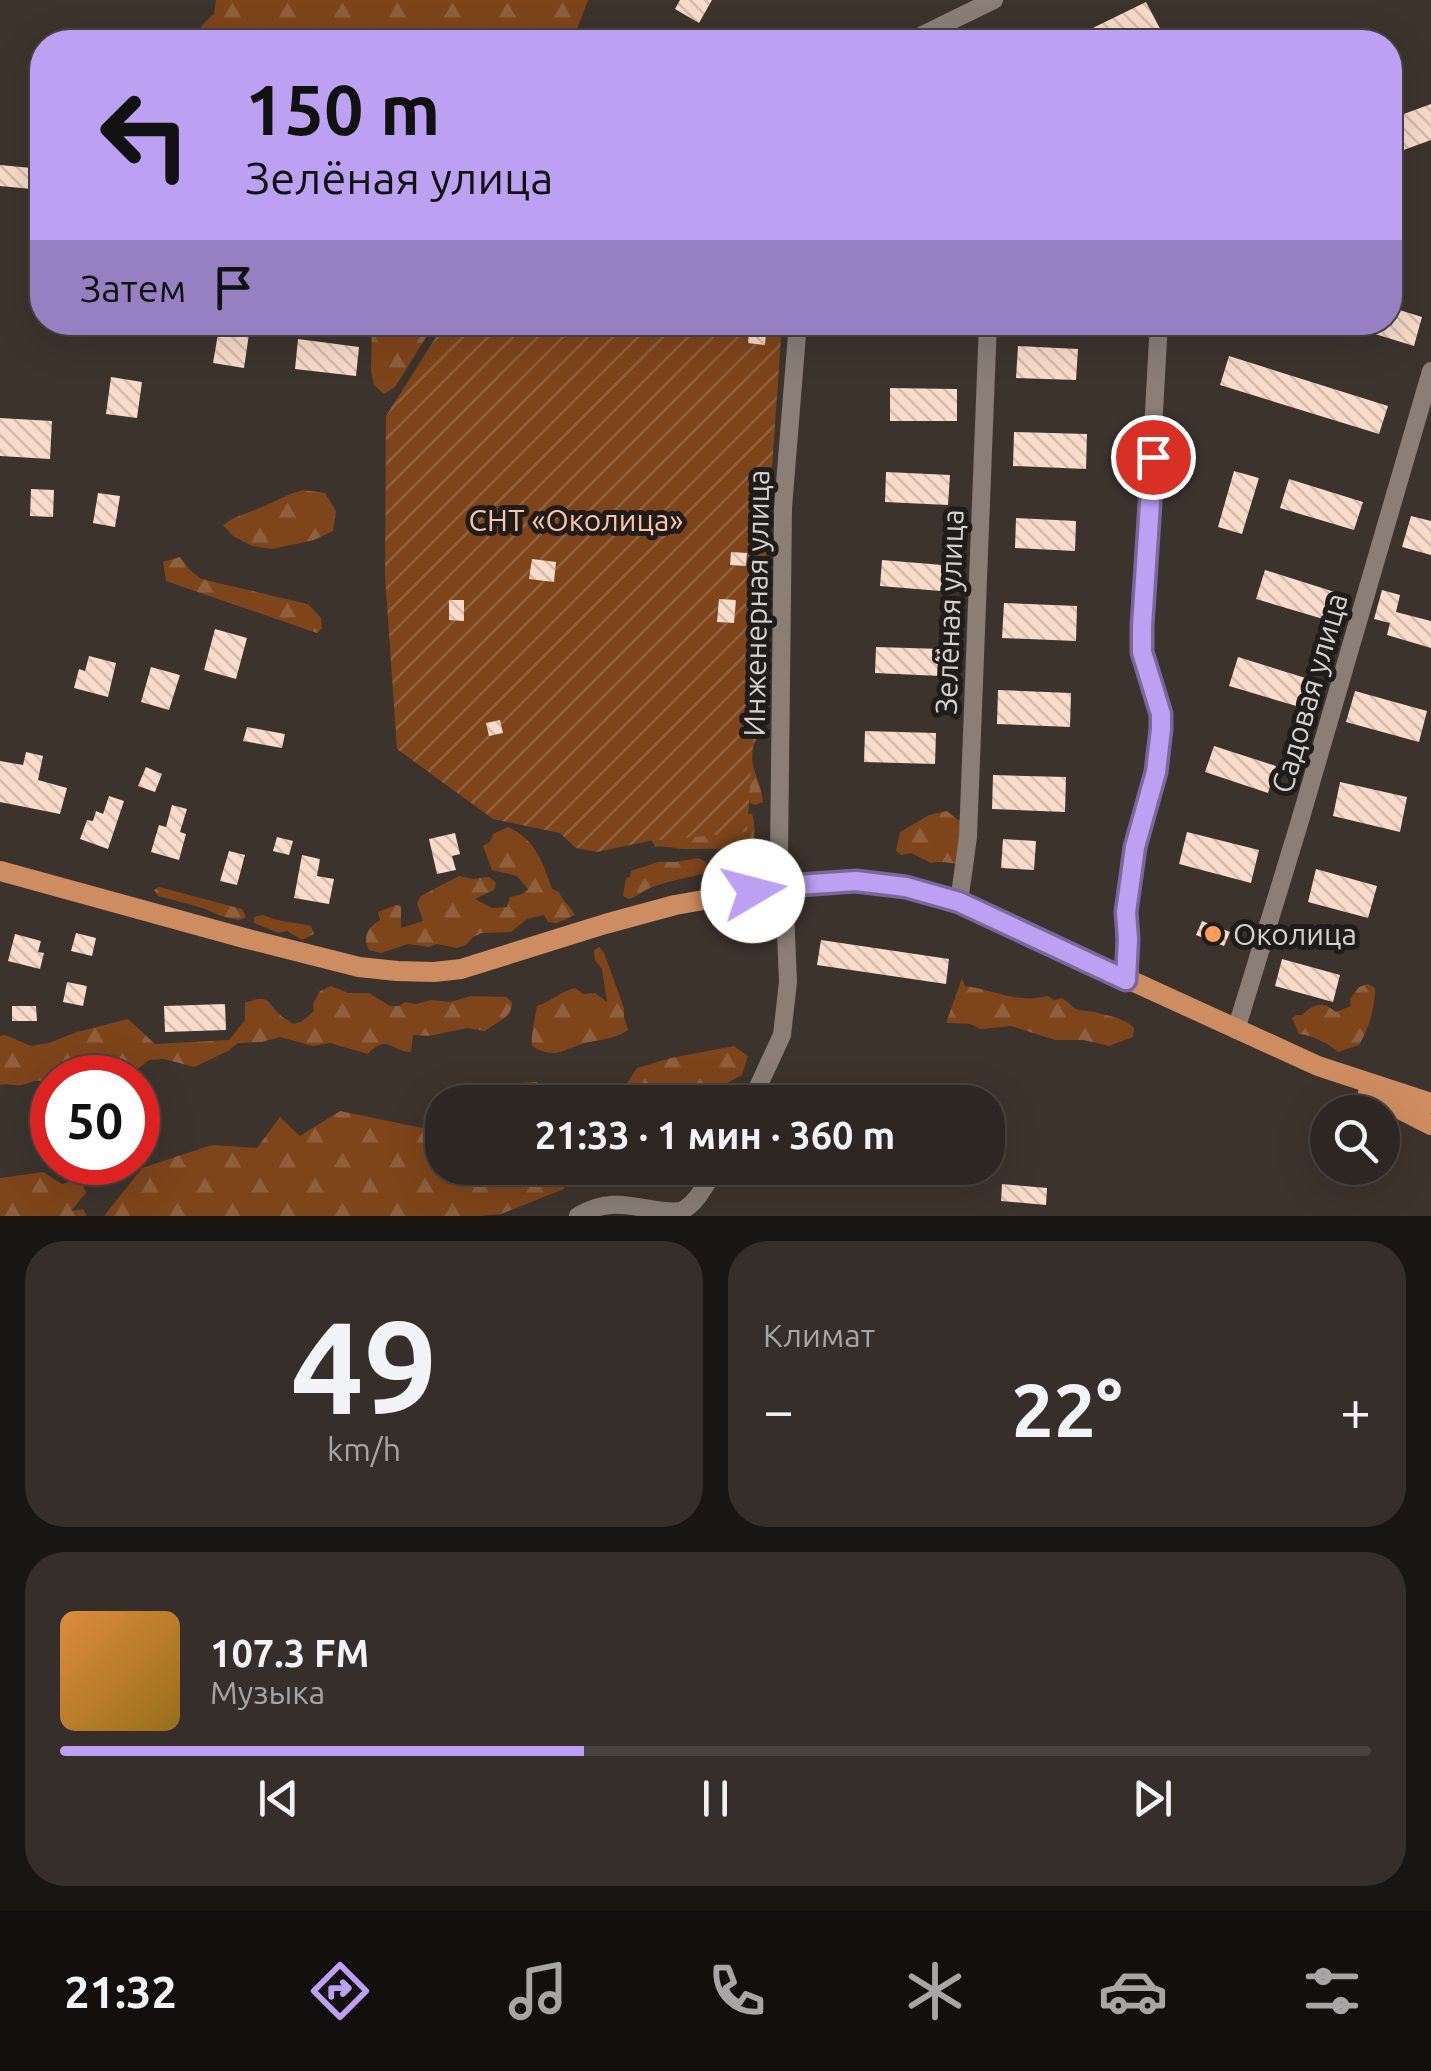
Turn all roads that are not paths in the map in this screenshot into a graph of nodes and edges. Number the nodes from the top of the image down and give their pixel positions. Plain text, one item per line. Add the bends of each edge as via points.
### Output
1 (994, 0) edge
2 (933, 30) edge
3 (797, 335) edge
4 (987, 335) edge
5 (1159, 335) edge
6 (1431, 371) edge
7 (0, 871) edge
8 (784, 886) junction
9 (959, 902) junction
10 (1126, 980) junction
11 (1236, 1030) junction
12 (1318, 1066) junction
13 (759, 1085) edge
14 (1431, 1103) edge
15 (1431, 1125) edge
16 (705, 1185) edge
17 (578, 1216) edge

1 - 2 street
3 - 8 street, Инженерная улица via 783,508 778,856
4 - 9 street, Зелёная улица via 968,838
5 - 10 street via 1142,652 1161,729 1132,862
6 - 11 street, Садовая улица
7 - 8 main road via 360,966 434,972 674,905
8 - 9 main road via 880,882
8 - 13 street, Инженерная улица via 788,982 782,1036
9 - 10 main road
10 - 11 main road
11 - 12 main road
12 - 14 main road
12 - 15 main road
16 - 17 street via 680,1212 606,1206

